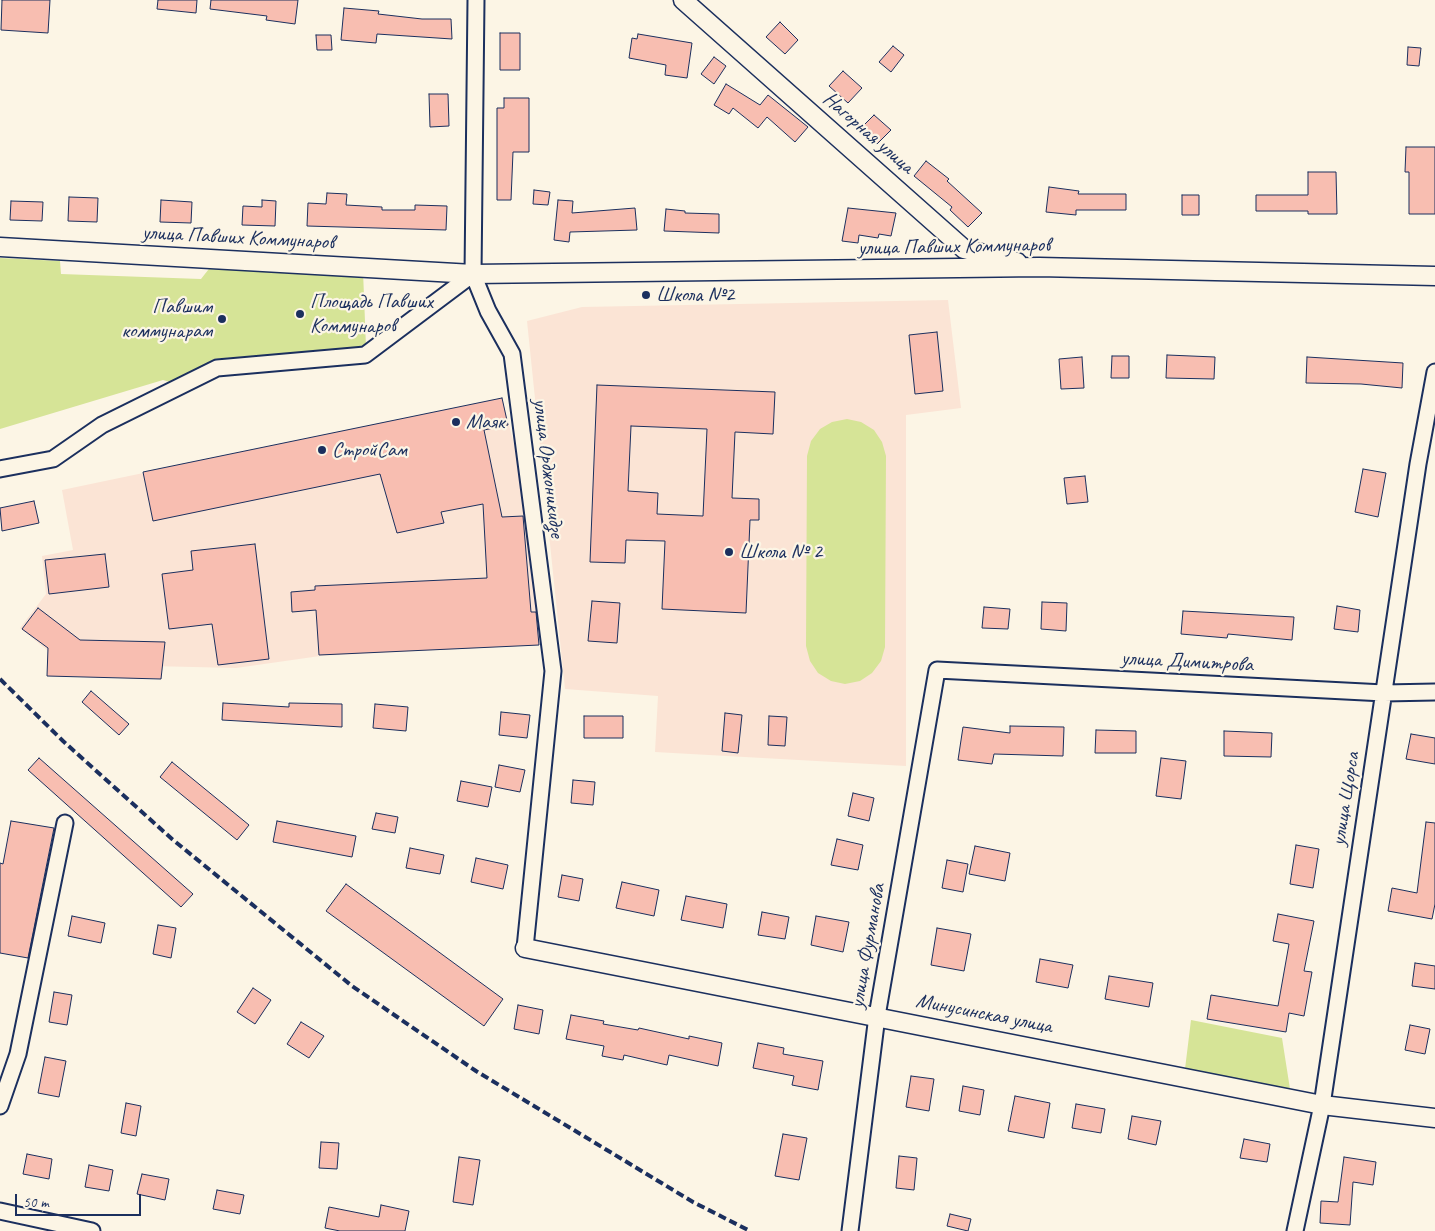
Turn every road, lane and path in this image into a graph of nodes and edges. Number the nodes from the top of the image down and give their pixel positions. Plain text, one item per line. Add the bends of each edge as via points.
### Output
1 (476, 0) edge
2 (684, 0) edge
3 (0, 247) edge
4 (1039, 267) junction
5 (474, 274) junction
6 (1435, 276) edge
7 (1435, 372) edge
8 (0, 469) edge
9 (937, 670) joint
10 (1435, 692) edge
11 (1384, 693) junction
12 (65, 824) dead end
13 (525, 948) joint
14 (877, 1016) junction
15 (1322, 1105) junction
16 (0, 1106) edge
17 (1435, 1118) edge
18 (0, 1211) edge
19 (92, 1231) edge
20 (850, 1231) edge
21 (1295, 1231) edge

1 - 5 street, улица Орджоникидзе
2 - 4 street, Нагорная улица via 964,249
3 - 5 street, улица Павших Коммунаров
4 - 5 street, улица Павших Коммунаров
4 - 6 street, улица Павших Коммунаров
5 - 8 street via 365,355 218,368 102,425 53,458
5 - 13 street, улица Орджоникидзе via 488,311 512,354 554,671
7 - 11 street, улица Щорса
9 - 11 street, улица Димитрова
9 - 14 street, улица Фурманова
10 - 11 street, улица Димитрова
11 - 15 street, улица Щорса
12 - 16 street via 18,1054
13 - 14 street, Минусинская улица
14 - 15 street, Минусинская улица
14 - 20 street, улица Фурманова
15 - 17 street, Минусинская улица
15 - 21 street, улица Щорса
18 - 19 street

